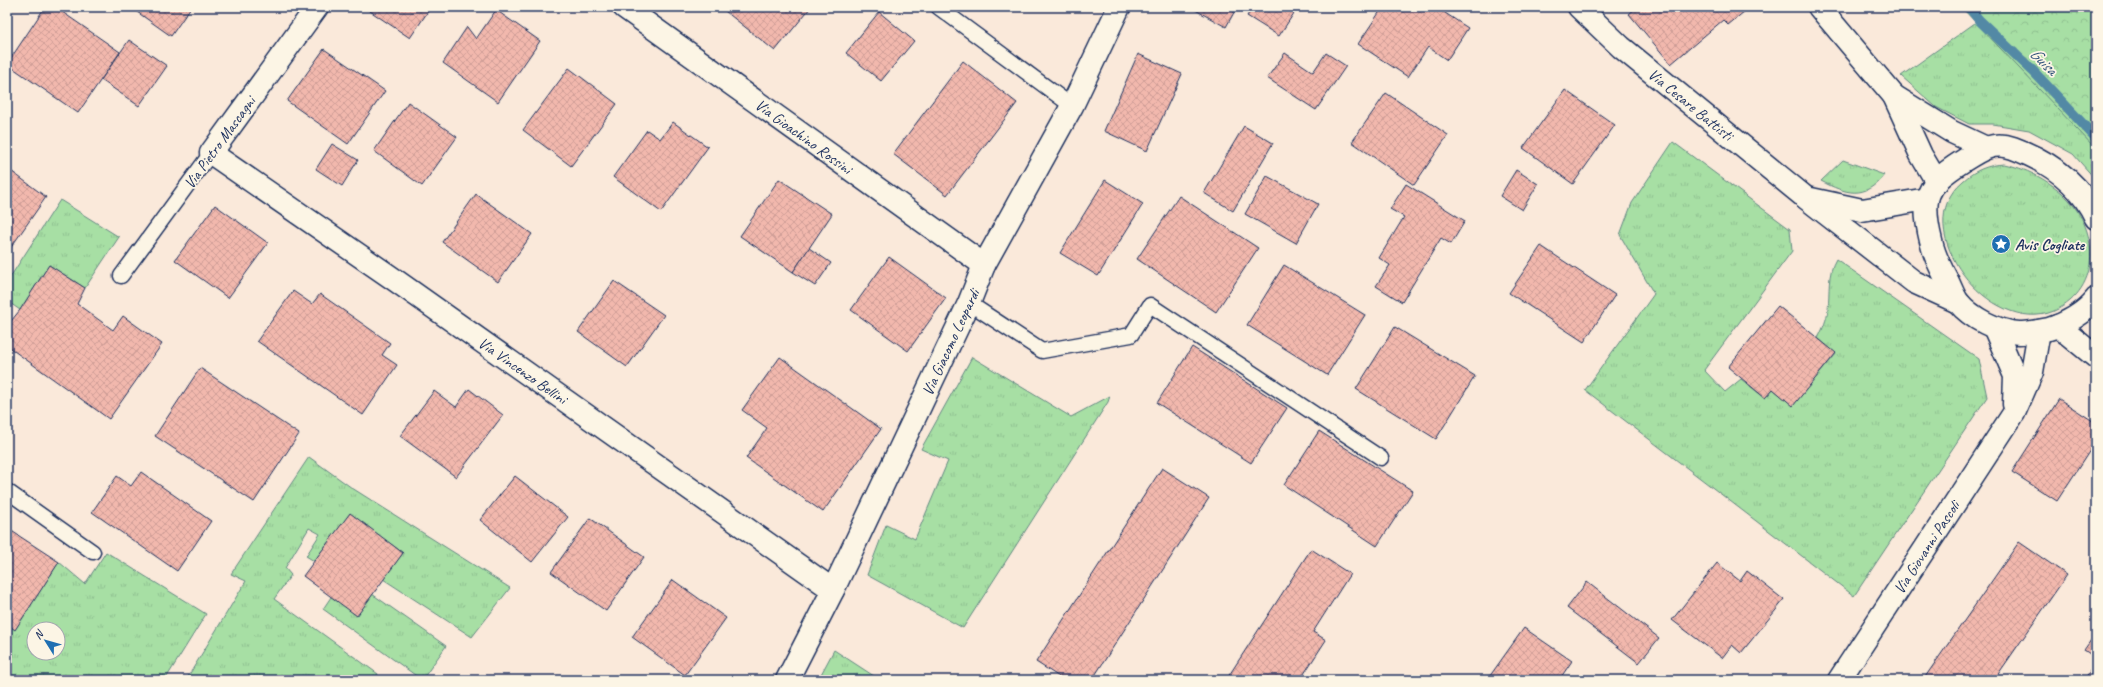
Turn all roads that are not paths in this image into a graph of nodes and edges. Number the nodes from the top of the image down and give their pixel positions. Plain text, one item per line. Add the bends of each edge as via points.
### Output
1 (317, 7) edge
2 (624, 7) edge
3 (938, 7) edge
4 (1119, 7) edge
5 (1579, 7) edge
6 (1819, 7) edge
7 (1894, 96) junction
8 (1072, 106) junction
9 (1984, 147) junction
10 (212, 153) junction
11 (1932, 190) junction
12 (1806, 198) junction
13 (2096, 218) edge
14 (984, 265) junction
15 (121, 276) dead end
16 (2096, 300) edge
17 (1958, 302) junction
18 (969, 303) junction
19 (1994, 327) junction
20 (2048, 329) junction
21 (2096, 357) edge
22 (2014, 413) junction
23 (1381, 458) dead end
24 (7, 491) edge
25 (93, 552) dead end
26 (832, 590) junction
27 (787, 680) edge
28 (1839, 680) edge

1 - 10 street, Via Pietro Mascagni
2 - 14 street, Via Gioachino Rossini
3 - 8 lane
4 - 8 street, Via Giacomo Leopardi
5 - 12 street, Via Cesare Battisti via 1621,47
6 - 7 street
7 - 9 street via 1952,132
7 - 11 street via 1921,155
8 - 14 street, Via Giacomo Leopardi
9 - 11 street via 1945,173
9 - 13 street via 2005,145 2028,153 2046,164 2070,181 2090,205
10 - 15 lane, Via Pietro Mascagni
10 - 26 street, Via Vincenzo Bellini
11 - 12 street, Via Cesare Battisti via 1862,210
11 - 17 street via 1928,225 1935,257
12 - 17 street, Via Cesare Battisti via 1914,282
14 - 18 street, Via Giacomo Leopardi
16 - 20 street via 2086,310
17 - 19 street
18 - 23 lane via 1042,350 1131,335 1150,305
18 - 26 street, Via Giacomo Leopardi
19 - 20 street via 2018,333
19 - 22 street via 2015,376
20 - 21 street
20 - 22 street, Via Giovanni Pascoli
22 - 28 street, Via Giovanni Pascoli
24 - 25 lane
26 - 27 street, Via Giacomo Leopardi

